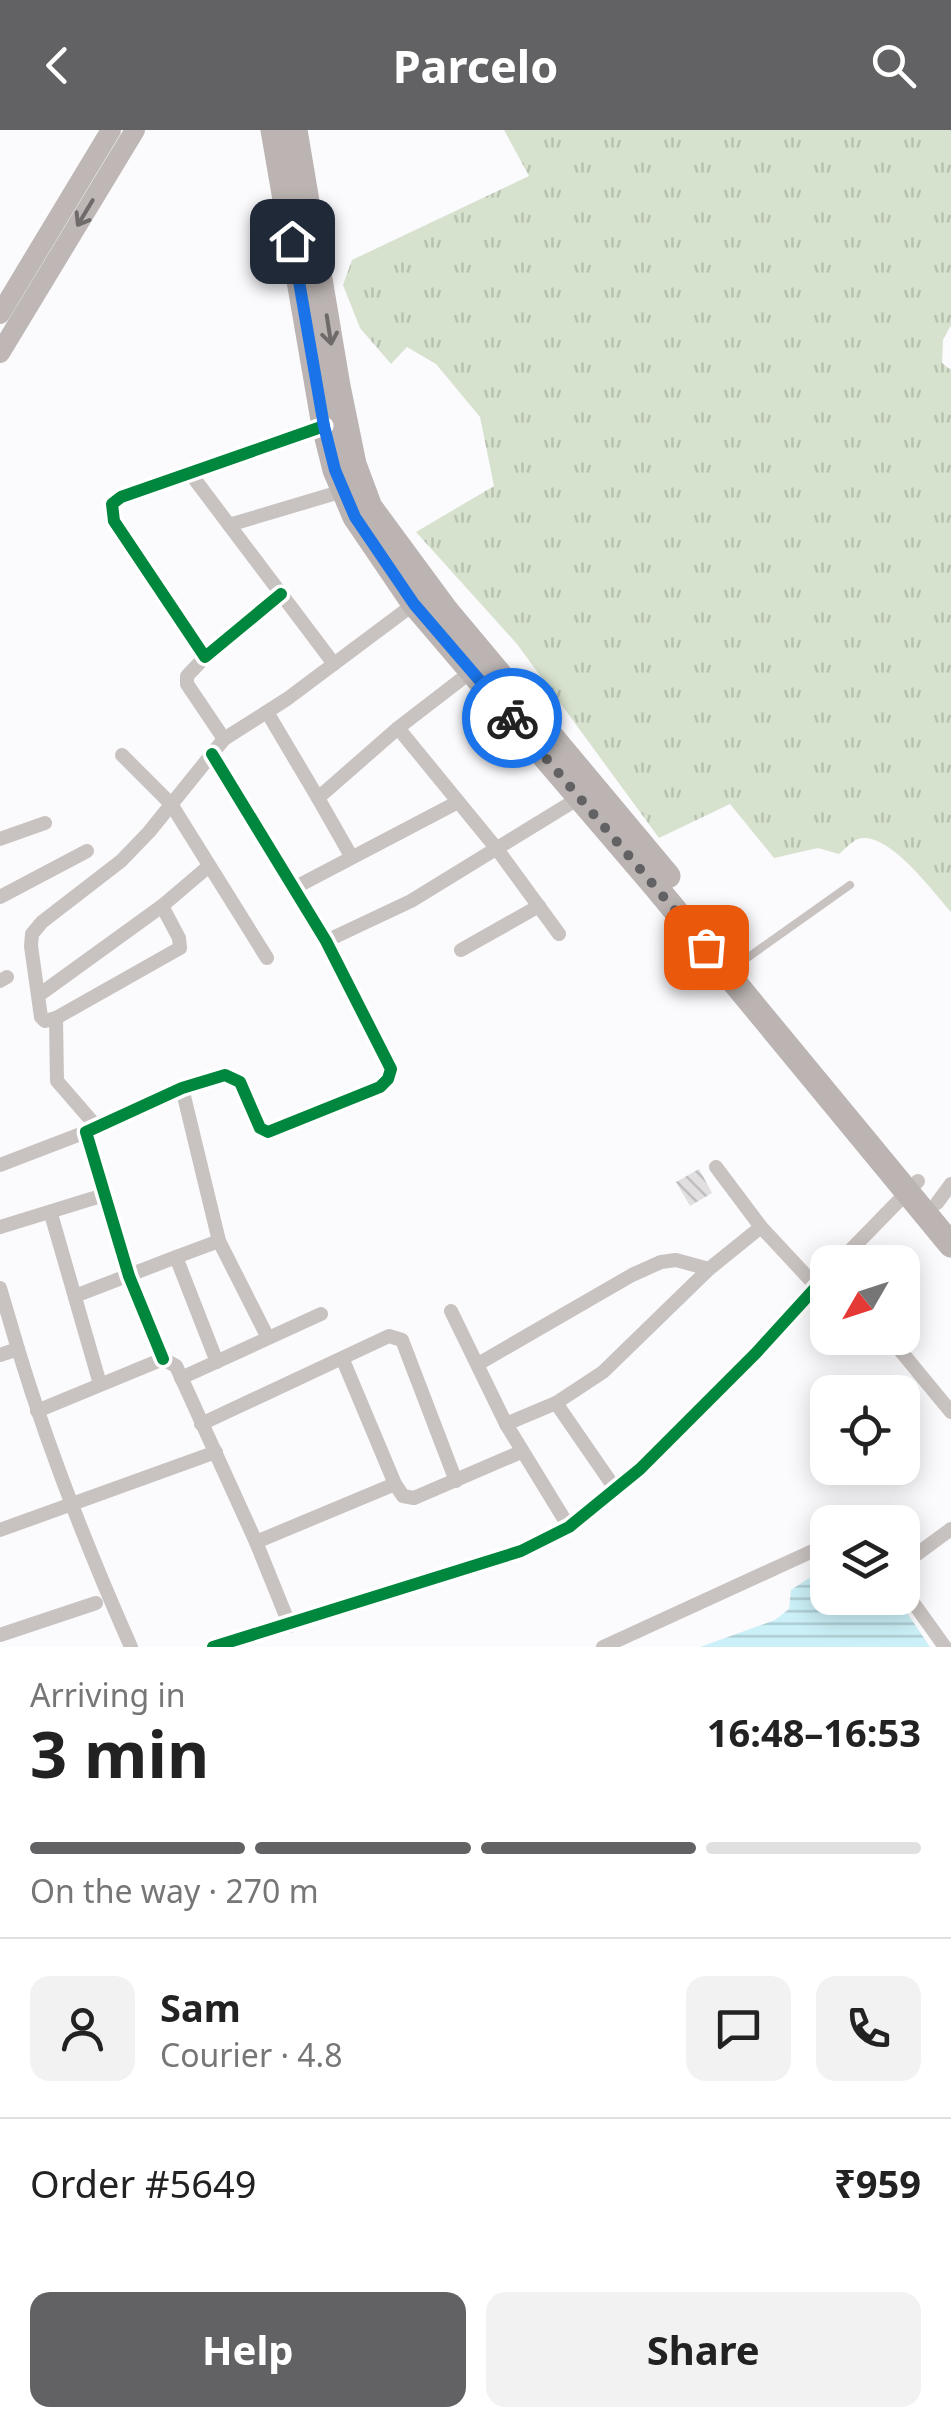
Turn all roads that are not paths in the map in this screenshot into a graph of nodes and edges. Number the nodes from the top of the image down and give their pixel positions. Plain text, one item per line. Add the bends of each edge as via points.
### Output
1 (111, 130) edge
2 (135, 130) edge
3 (273, 130) edge
4 (296, 130) edge
5 (0, 314) edge
6 (0, 353) edge
7 (324, 426) junction
8 (190, 472) junction
9 (343, 492) junction
10 (230, 526) junction
11 (281, 594) junction
12 (414, 604) junction
13 (205, 657) junction
14 (334, 664) junction
15 (472, 671) junction
16 (267, 712) junction
17 (398, 728) junction
18 (224, 740) junction
19 (212, 754) junction
20 (122, 756) dead end
21 (318, 798) junction
22 (578, 798) junction
23 (458, 802) junction
24 (171, 804) junction
25 (45, 823) dead end
26 (0, 840) edge
27 (497, 849) junction
28 (87, 851) dead end
29 (352, 856) junction
30 (209, 866) junction
31 (850, 885) dead end
32 (294, 888) junction
33 (0, 898) edge
34 (162, 906) junction
35 (539, 906) junction
36 (559, 934) dead end
37 (326, 941) junction
38 (461, 950) dead end
39 (267, 958) dead end
40 (740, 963) junction
41 (39, 995) junction
42 (56, 1018) junction
43 (182, 1088) junction
44 (91, 1129) junction
45 (0, 1165) edge
46 (716, 1167) dead end
47 (913, 1186) junction
48 (104, 1196) junction
49 (946, 1203) edge
50 (51, 1214) junction
51 (0, 1227) edge
52 (761, 1227) junction
53 (219, 1241) junction
54 (856, 1245) edge
55 (951, 1245) edge
56 (176, 1257) junction
57 (709, 1269) junction
58 (129, 1276) junction
59 (810, 1280) edge
60 (0, 1288) edge
61 (810, 1292) edge
62 (74, 1296) junction
63 (452, 1311) dead end
64 (321, 1314) dead end
65 (267, 1336) junction
66 (18, 1349) junction
67 (0, 1355) edge
68 (904, 1355) edge
69 (164, 1359) junction
70 (343, 1360) junction
71 (218, 1362) junction
72 (478, 1364) junction
73 (181, 1378) junction
74 (100, 1384) junction
75 (556, 1403) junction
76 (37, 1411) junction
77 (951, 1412) edge
78 (201, 1424) junction
79 (506, 1424) junction
80 (216, 1452) junction
81 (521, 1452) junction
82 (456, 1481) junction
83 (394, 1484) junction
84 (616, 1490) junction
85 (72, 1506) junction
86 (569, 1527) junction
87 (951, 1528) edge
88 (0, 1530) edge
89 (256, 1542) junction
90 (920, 1551) edge
91 (810, 1552) edge
92 (96, 1603) dead end
93 (920, 1612) edge
94 (290, 1626) junction
95 (1, 1641) edge
96 (130, 1647) edge
97 (214, 1647) edge
98 (604, 1647) edge
99 (945, 1647) edge

1 - 5 main road
2 -> 6 main road
3 - 7 highway
4 -> 40 highway via 338,386 370,507 445,609
7 - 8 street
7 - 9 highway
8 - 10 street
8 - 13 street via 121,497 111,511
9 - 10 street
9 - 12 highway
10 - 11 street
11 - 13 street
11 - 14 street
12 - 14 street
12 - 15 highway
13 - 18 street via 186,684
14 - 16 street
15 - 17 street
15 - 22 highway
16 - 18 street
16 - 21 street
17 - 21 street
17 - 23 street
18 - 19 street
19 - 24 street
19 - 32 street
20 - 24 street
21 - 29 street
22 - 27 street
22 - 47 highway
23 - 27 street
23 - 29 street
24 - 30 street
24 - 41 street via 121,861 32,934
25 - 26 street
27 - 35 street
27 - 37 street
28 - 33 street
29 - 32 street
30 - 34 street
30 - 39 street
31 - 40 lane
32 - 37 street
34 - 41 street
34 - 42 street via 180,948
35 - 36 street
35 - 38 street
37 - 43 street via 391,1068 380,1087 268,1132 233,1076
40 - 47 highway
41 - 42 street via 41,1017
42 - 44 street via 57,1082
43 - 44 street
43 - 53 street
44 - 45 street
44 - 48 street
46 - 52 street
47 - 49 highway
47 - 54 street
47 - 55 highway
48 - 50 street
48 - 58 street
50 - 51 street
50 - 62 street
52 - 57 street
52 - 59 street
53 - 56 street
53 - 65 street
56 - 58 street
56 - 71 street
57 - 72 street via 661,1262
57 - 75 street via 604,1372
58 - 62 street
58 - 69 street
60 - 66 street
61 - 84 street
62 - 74 street
63 - 72 street
64 - 65 street
65 - 71 street
66 - 67 street
66 - 76 street
68 - 77 street
69 - 73 street
69 - 74 street
70 - 78 street
70 - 82 street via 389,1336 402,1340
70 - 83 street
71 - 73 street
72 - 79 street
73 - 78 street
74 - 76 street
75 - 79 street
75 - 84 street
76 - 85 street
78 - 80 street
79 - 81 street
80 - 85 street
80 - 89 street
81 - 82 street
81 - 86 street
82 - 83 street via 414,1498
83 - 89 street
84 - 86 street
85 - 88 street
85 - 96 street
86 - 94 street via 521,1551
87 - 90 street
89 - 94 street
91 - 98 street
92 - 95 street
93 - 99 street
94 - 97 street

